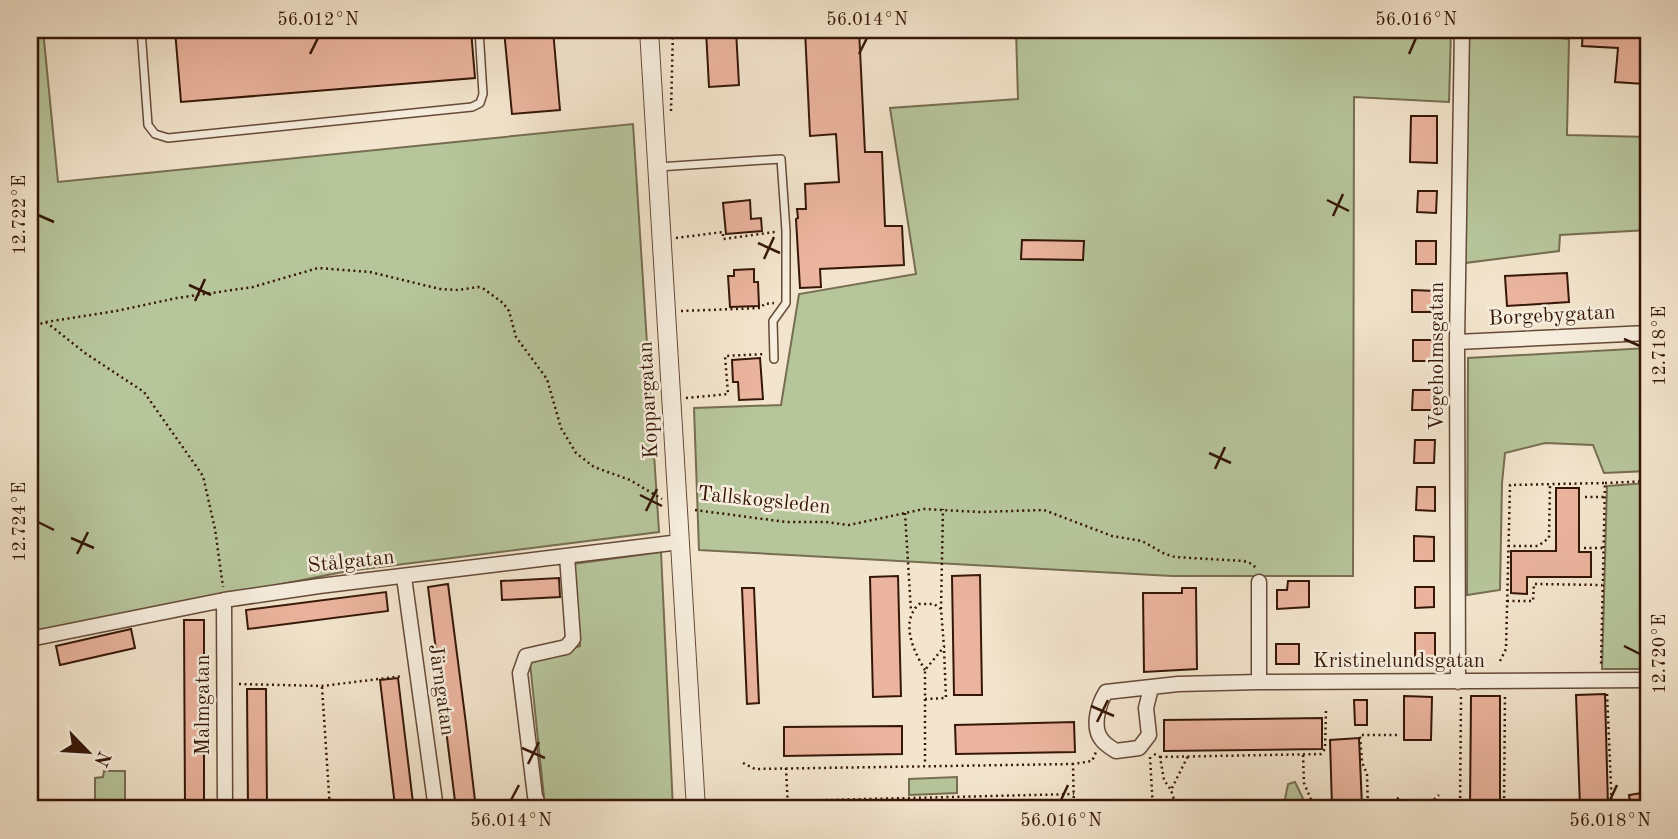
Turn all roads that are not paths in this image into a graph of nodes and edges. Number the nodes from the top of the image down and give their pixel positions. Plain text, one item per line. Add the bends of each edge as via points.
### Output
1 (141, 30) edge
2 (479, 30) edge
3 (649, 30) edge
4 (1462, 30) edge
5 (657, 167) junction
6 (1648, 333) edge
7 (1457, 342) junction
8 (774, 356) road end
9 (680, 542) junction
10 (568, 556) junction
11 (404, 577) junction
12 (1259, 582) road end
13 (224, 600) junction
14 (30, 639) edge
15 (1648, 680) edge
16 (1259, 682) junction
17 (1460, 682) junction
18 (1151, 688) junction
19 (435, 806) edge
20 (225, 809) edge
21 (540, 809) edge
22 (696, 809) edge

1 - 2 lane via 148,125 155,134 168,138 472,107 480,103 483,94
3 - 5 street, Koppargatan
4 - 7 street, Vegeholmsgatan
5 - 8 lane via 781,159 786,303 773,321
5 - 9 street, Koppargatan
6 - 7 street, Borgebygatan
7 - 17 street, Vegeholmsgatan
9 - 10 street, Stålgatan
9 - 22 street, Koppargatan
10 - 11 street, Stålgatan
10 - 21 street via 573,639 566,647 526,656 520,673
11 - 13 street, Stålgatan
11 - 19 street, Järngatan
12 - 16 street
13 - 14 street, Stålgatan
13 - 20 street, Malmgatan
15 - 17 street, Kristinelundsgatan
16 - 17 street, Kristinelundsgatan
16 - 18 street, Kristinelundsgatan
18 - 18 street, Kristinelundsgatan via 1107,692 1098,705 1098,733 1115,751 1139,748 1149,735 1146,708

